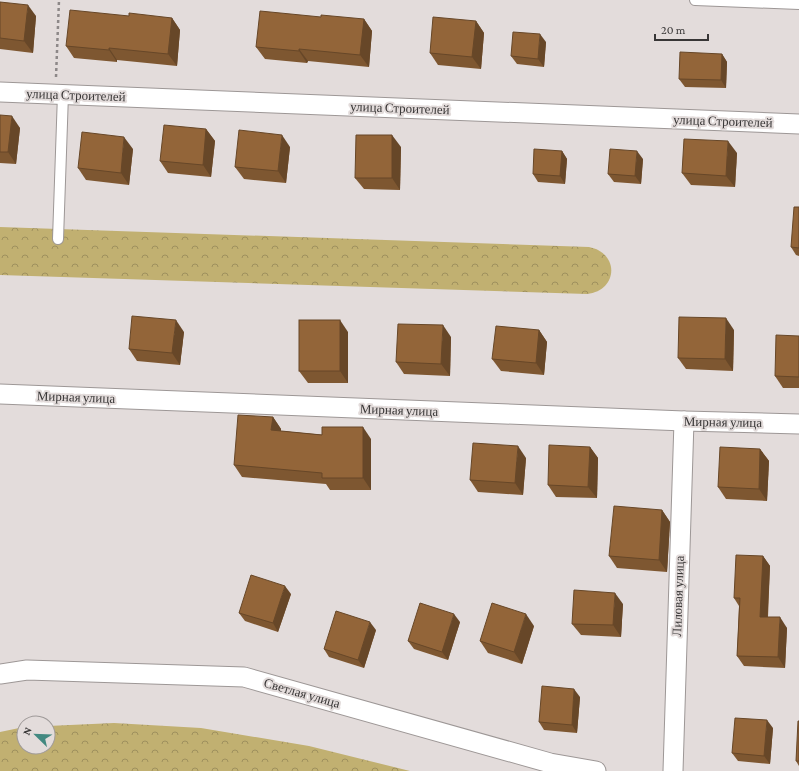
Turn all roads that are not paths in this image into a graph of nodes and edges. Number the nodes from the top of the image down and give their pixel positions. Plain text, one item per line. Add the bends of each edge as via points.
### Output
1 (695, 0) edge
2 (799, 4) edge
3 (0, 92) edge
4 (59, 94) junction
5 (799, 124) edge
6 (58, 240) dead end
7 (0, 394) edge
8 (684, 421) junction
9 (799, 424) edge
10 (0, 674) edge
11 (596, 771) edge
12 (673, 771) edge

1 - 2 lane
3 - 4 street, улица Строителей
4 - 5 street, улица Строителей
4 - 6 lane
7 - 8 street, Мирная улица
8 - 9 street, Мирная улица
8 - 12 street, Лиловая улица
10 - 11 street, Светлая улица via 27,670 244,677 550,763

